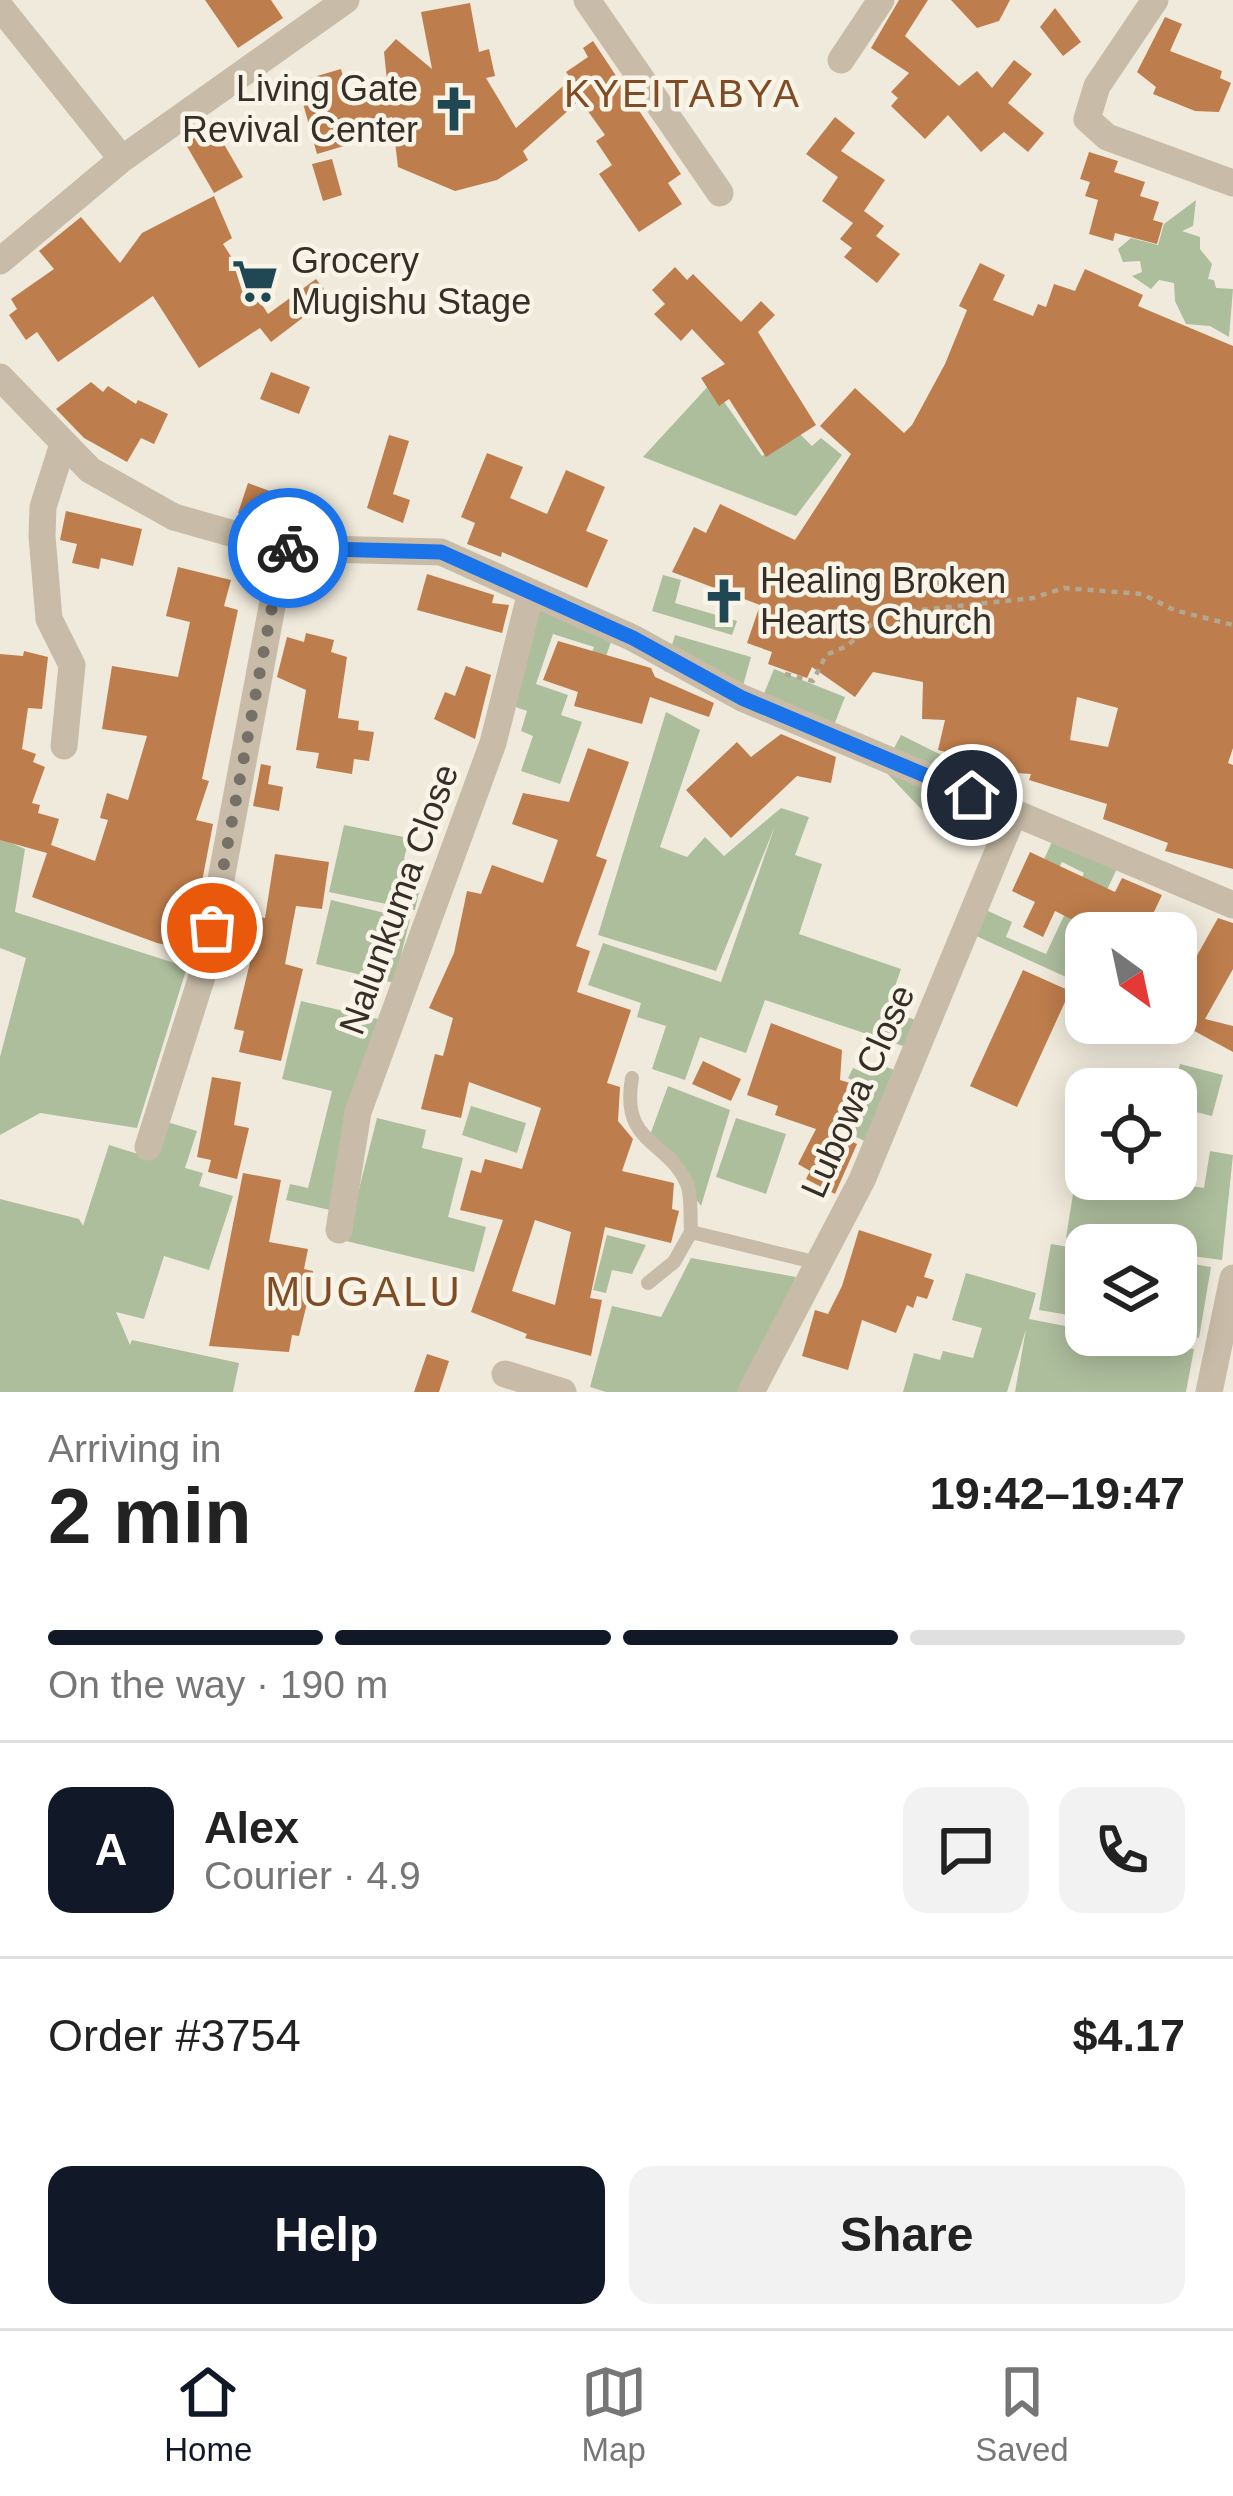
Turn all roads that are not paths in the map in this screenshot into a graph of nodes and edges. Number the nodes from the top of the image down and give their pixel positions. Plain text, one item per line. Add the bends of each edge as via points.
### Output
1 (346, 0) edge
2 (587, 0) edge
3 (881, 0) edge
4 (1155, 0) edge
5 (0, 7) edge
6 (841, 60) dead end
7 (122, 160) junction
8 (1233, 183) edge
9 (720, 193) dead end
10 (0, 261) edge
11 (0, 377) edge
12 (63, 444) junction
13 (283, 548) junction
14 (530, 592) junction
15 (64, 746) dead end
16 (1014, 812) junction
17 (1233, 905) edge
18 (632, 1078) dead end
19 (148, 1147) dead end
20 (339, 1231) dead end
21 (691, 1232) junction
22 (818, 1263) junction
23 (1233, 1278) edge
24 (648, 1283) dead end
25 (505, 1374) dead end
26 (563, 1392) edge
27 (751, 1392) edge
28 (1209, 1392) edge

1 - 7 street
2 - 9 street
3 - 6 street
4 - 8 street via 1097,86 1087,119 1107,137
5 - 7 street
7 - 10 street
11 - 12 street
12 - 13 street via 89,470 174,517
12 - 15 street via 42,536 49,619 72,664
13 - 14 street via 441,552
13 - 19 street via 205,970
14 - 16 street via 742,698
14 - 20 street, Nalunkuma Close via 493,743 358,1112
16 - 17 street
16 - 22 street, Lubowa Close via 862,1180
18 - 21 lane via 628,1102 640,1131 687,1184
21 - 22 lane
21 - 24 lane via 674,1262
22 - 27 street, Lubowa Close
23 - 28 street
25 - 26 street

